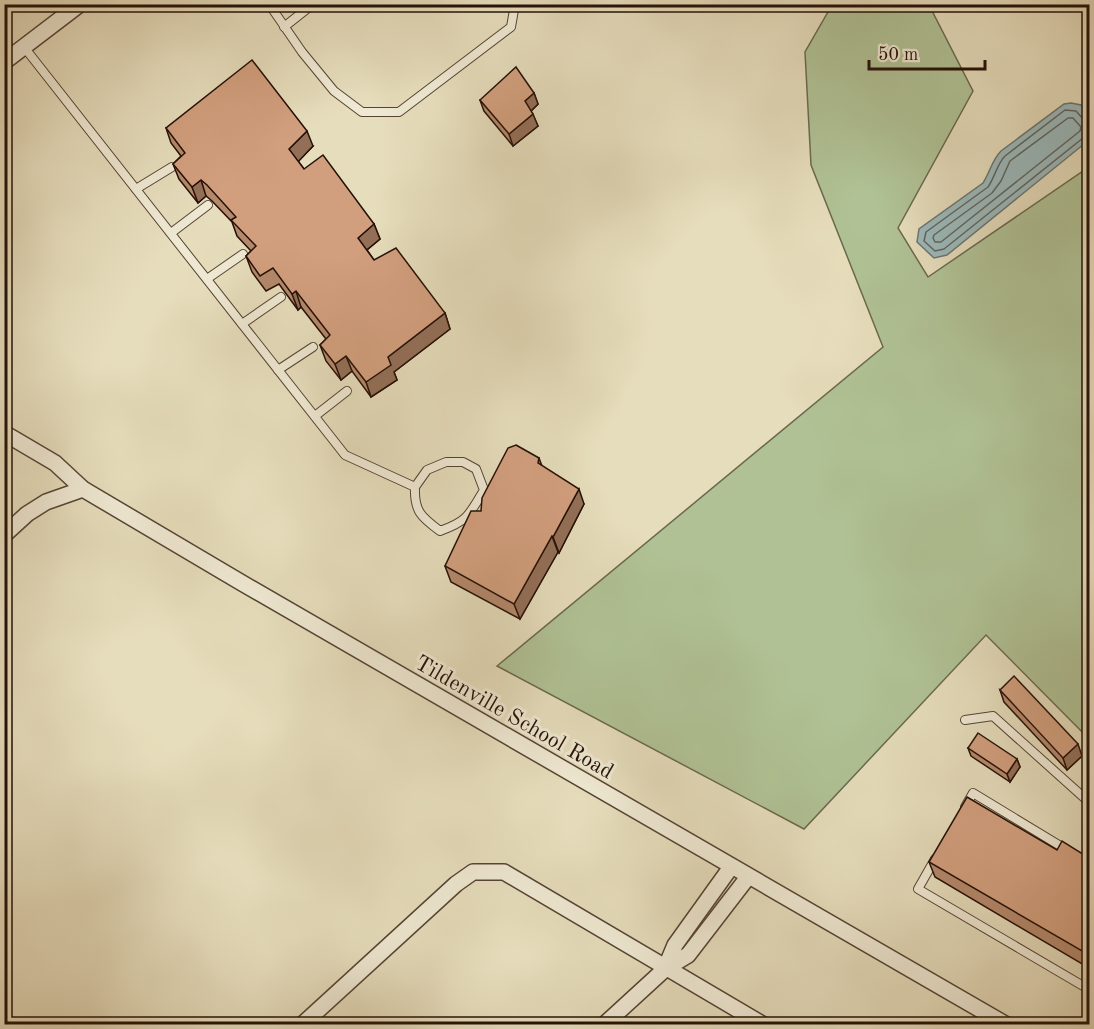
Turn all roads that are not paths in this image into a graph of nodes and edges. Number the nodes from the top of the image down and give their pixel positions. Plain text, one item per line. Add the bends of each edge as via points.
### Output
1 (80, 4) edge
2 (269, 4) edge
3 (314, 4) edge
4 (514, 4) edge
5 (284, 27) junction
6 (24, 47) junction
7 (4, 62) edge
8 (172, 167) edge
9 (136, 189) junction
10 (208, 205) dead end
11 (171, 233) junction
12 (243, 254) dead end
13 (207, 279) junction
14 (281, 297) edge
15 (242, 324) junction
16 (313, 347) dead end
17 (278, 370) junction
18 (347, 391) dead end
19 (315, 416) junction
20 (4, 434) edge
21 (415, 487) junction
22 (83, 489) junction
23 (4, 535) edge
24 (965, 720) dead end
25 (1089, 803) edge
26 (962, 813) edge
27 (940, 851) edge
28 (1071, 852) edge
29 (731, 867) junction
30 (748, 877) junction
31 (665, 969) junction
32 (1089, 990) edge
33 (303, 1024) edge
34 (605, 1024) edge
35 (762, 1024) edge
36 (1005, 1024) edge

1 - 6 street
2 - 5 lane
3 - 5 lane
4 - 5 lane via 511,27 399,112 362,112 334,91
6 - 7 street
6 - 9 lane
8 - 9 lane
9 - 11 lane
10 - 11 lane
11 - 13 lane
12 - 13 lane
13 - 15 lane
14 - 15 lane
15 - 17 lane
16 - 17 lane
17 - 19 lane
18 - 19 lane
19 - 21 lane via 345,455
20 - 22 street, Tildenville School Road via 55,463
21 - 21 lane via 427,470 446,462 463,462 476,469 484,490 468,518 440,531 423,519 414,502
22 - 23 street via 46,502
22 - 29 street, Tildenville School Road
24 - 25 lane via 993,716
26 - 28 lane via 972,793
27 - 32 lane via 918,889
29 - 30 street, Tildenville School Road
29 - 31 street via 675,945
30 - 31 street via 688,955
30 - 36 street, Tildenville School Road
31 - 33 street via 504,872 473,872
31 - 34 street
31 - 35 street

